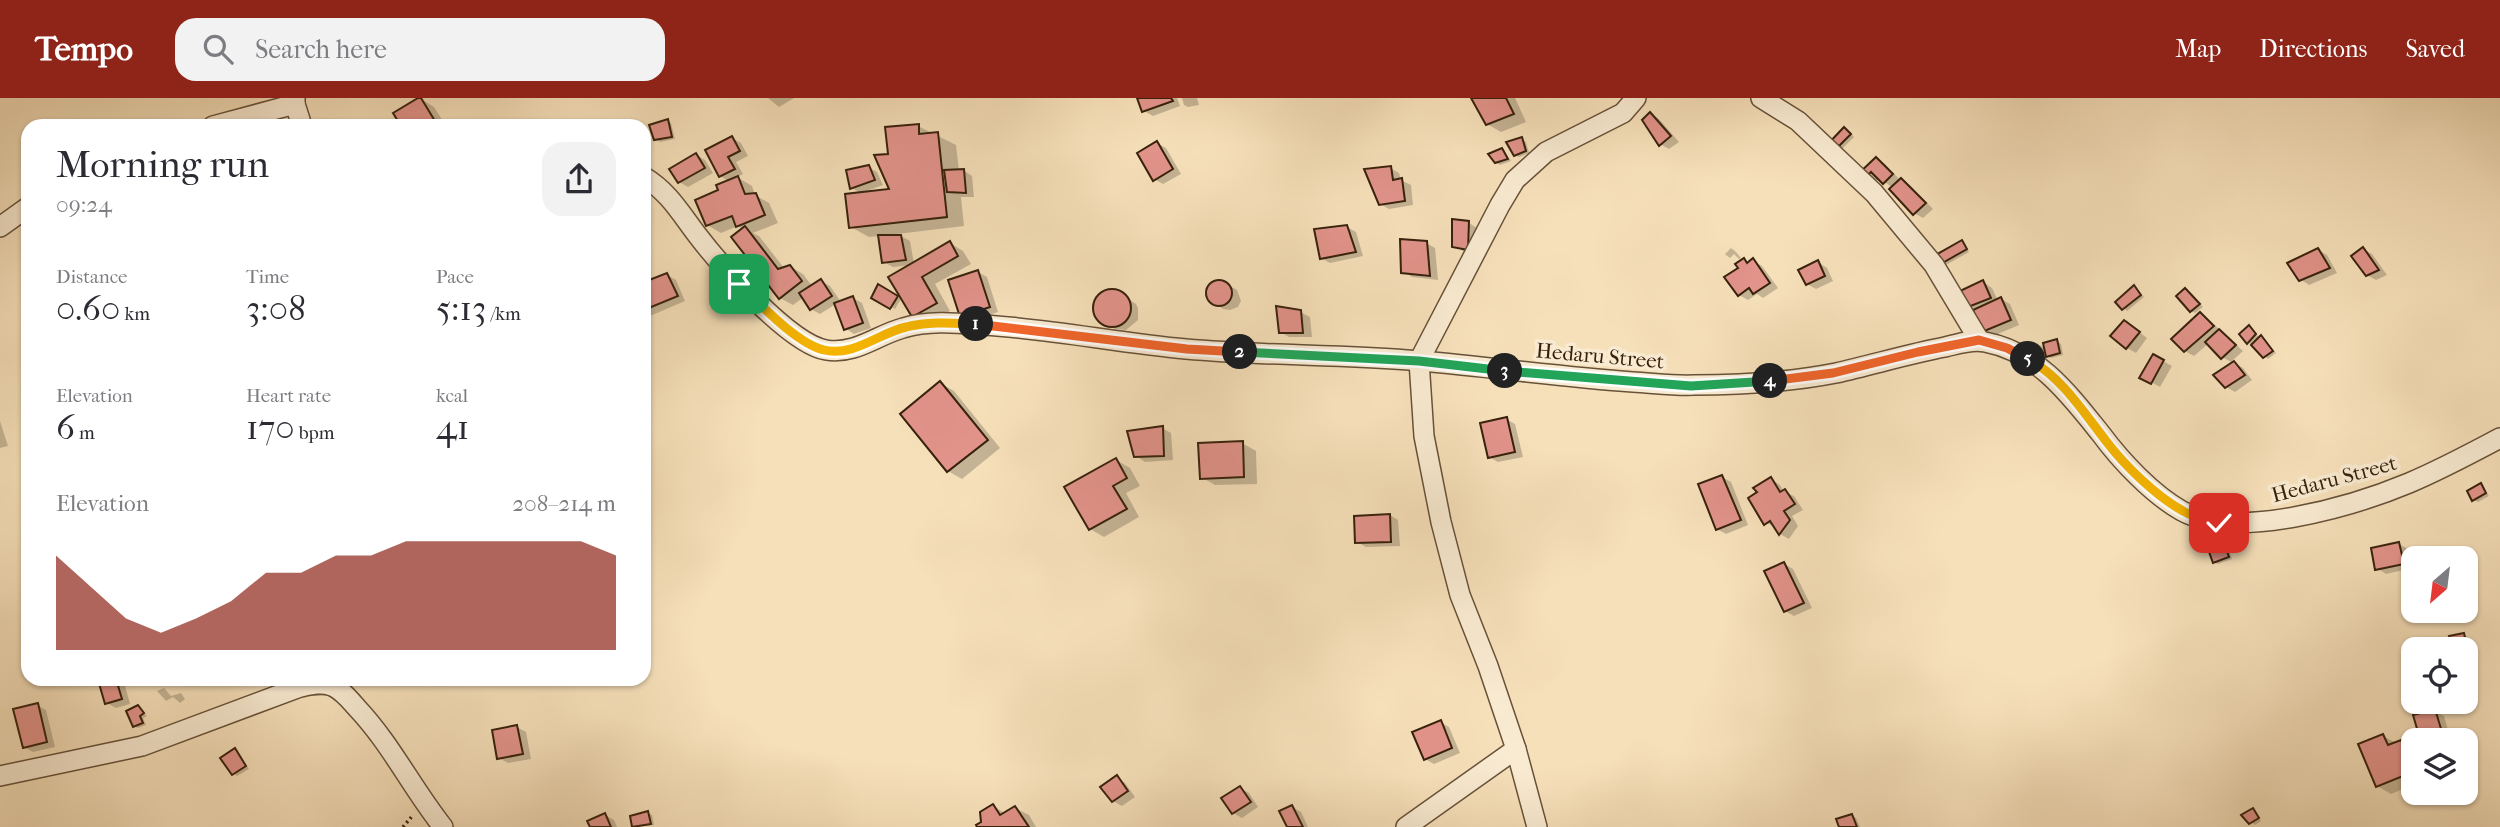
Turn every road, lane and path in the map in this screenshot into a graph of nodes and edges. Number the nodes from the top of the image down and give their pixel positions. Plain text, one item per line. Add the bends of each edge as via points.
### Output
1 (1636, 98) edge
2 (1761, 98) edge
3 (295, 101) edge
4 (237, 119) edge
5 (300, 119) edge
6 (651, 181) edge
7 (21, 212) edge
8 (0, 227) edge
9 (1979, 340) junction
10 (1419, 361) junction
11 (2500, 438) edge
12 (292, 686) edge
13 (332, 686) edge
14 (1516, 749) junction
15 (0, 776) edge
16 (443, 827) edge
17 (1406, 827) edge
18 (1537, 827) edge

1 - 10 street via 1623,113 1546,152 1516,180
2 - 9 street via 1798,121 1874,193 1934,265
3 - 4 street
3 - 5 street
6 - 10 street, Hedaru Street via 769,313 797,337 824,350 849,349 906,327 938,322 1187,349
7 - 8 street
9 - 10 street, Hedaru Street via 1833,373 1691,386
9 - 11 street, Hedaru Street via 2040,365 2142,480 2183,512 2219,523 2306,515 2370,497 2410,483
10 - 14 street via 1424,436 1441,522 1460,595
12 - 15 street via 142,746
13 - 16 street via 376,727
14 - 17 street
14 - 18 street

